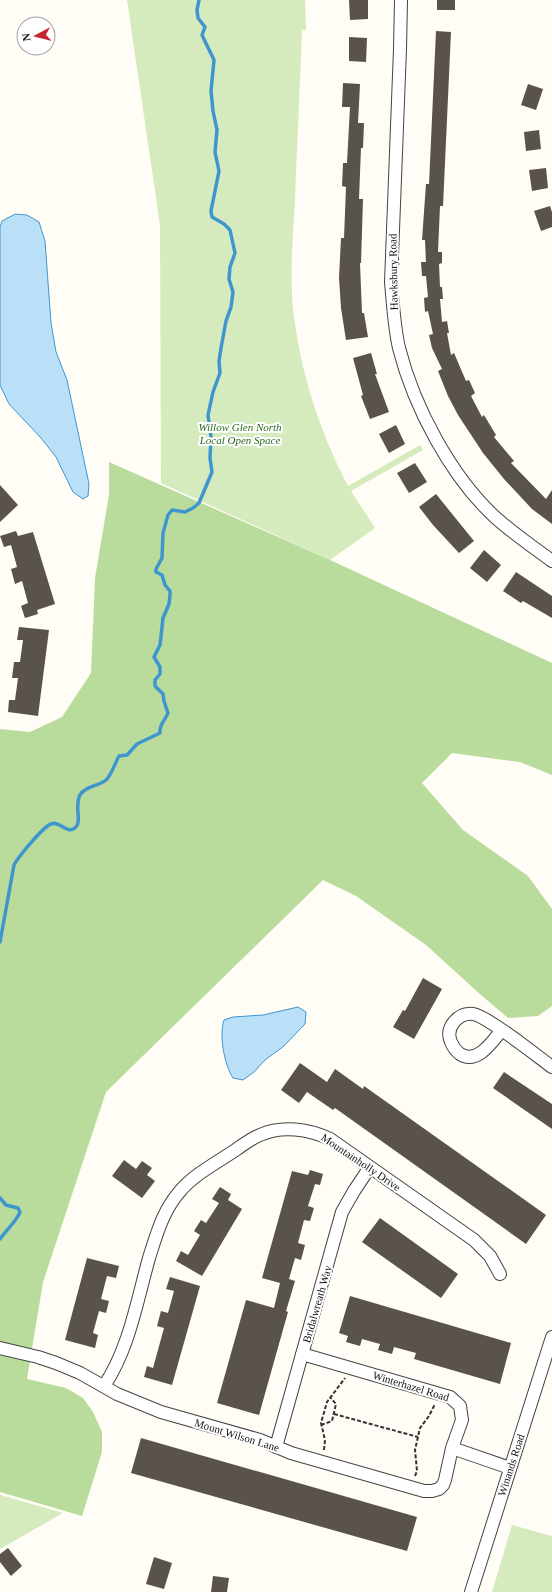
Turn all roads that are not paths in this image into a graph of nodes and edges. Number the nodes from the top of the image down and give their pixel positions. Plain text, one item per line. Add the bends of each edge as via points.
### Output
1 (401, 0) edge
2 (552, 561) edge
3 (502, 1031) dead end
4 (552, 1067) edge
5 (370, 1167) junction
6 (500, 1274) dead end
7 (552, 1337) edge
8 (0, 1348) edge
9 (302, 1354) junction
10 (104, 1386) junction
11 (276, 1447) junction
12 (452, 1448) junction
13 (510, 1468) junction
14 (471, 1592) edge

1 - 2 street, Hawksbury Road via 391,282 399,348 421,410 452,466 495,517
3 - 4 street
5 - 6 street, Mountainholly Drive via 474,1240 490,1256
5 - 9 street, Bridalwreath Way via 342,1212
5 - 10 street, Mountainholly Drive via 318,1133 284,1129 260,1135 196,1176 181,1190 163,1215 123,1350
7 - 13 street, Winands Road
8 - 10 street, Mount Wilson Lane via 56,1363
9 - 11 street, Bridalwreath Way
9 - 12 street, Winterhazel Road via 439,1393 457,1401 462,1412 462,1420
10 - 11 street, Mount Wilson Lane via 161,1412 260,1440
11 - 12 street, Mount Wilson Lane via 424,1491 439,1489 445,1480
12 - 13 street
13 - 14 street, Winands Road

